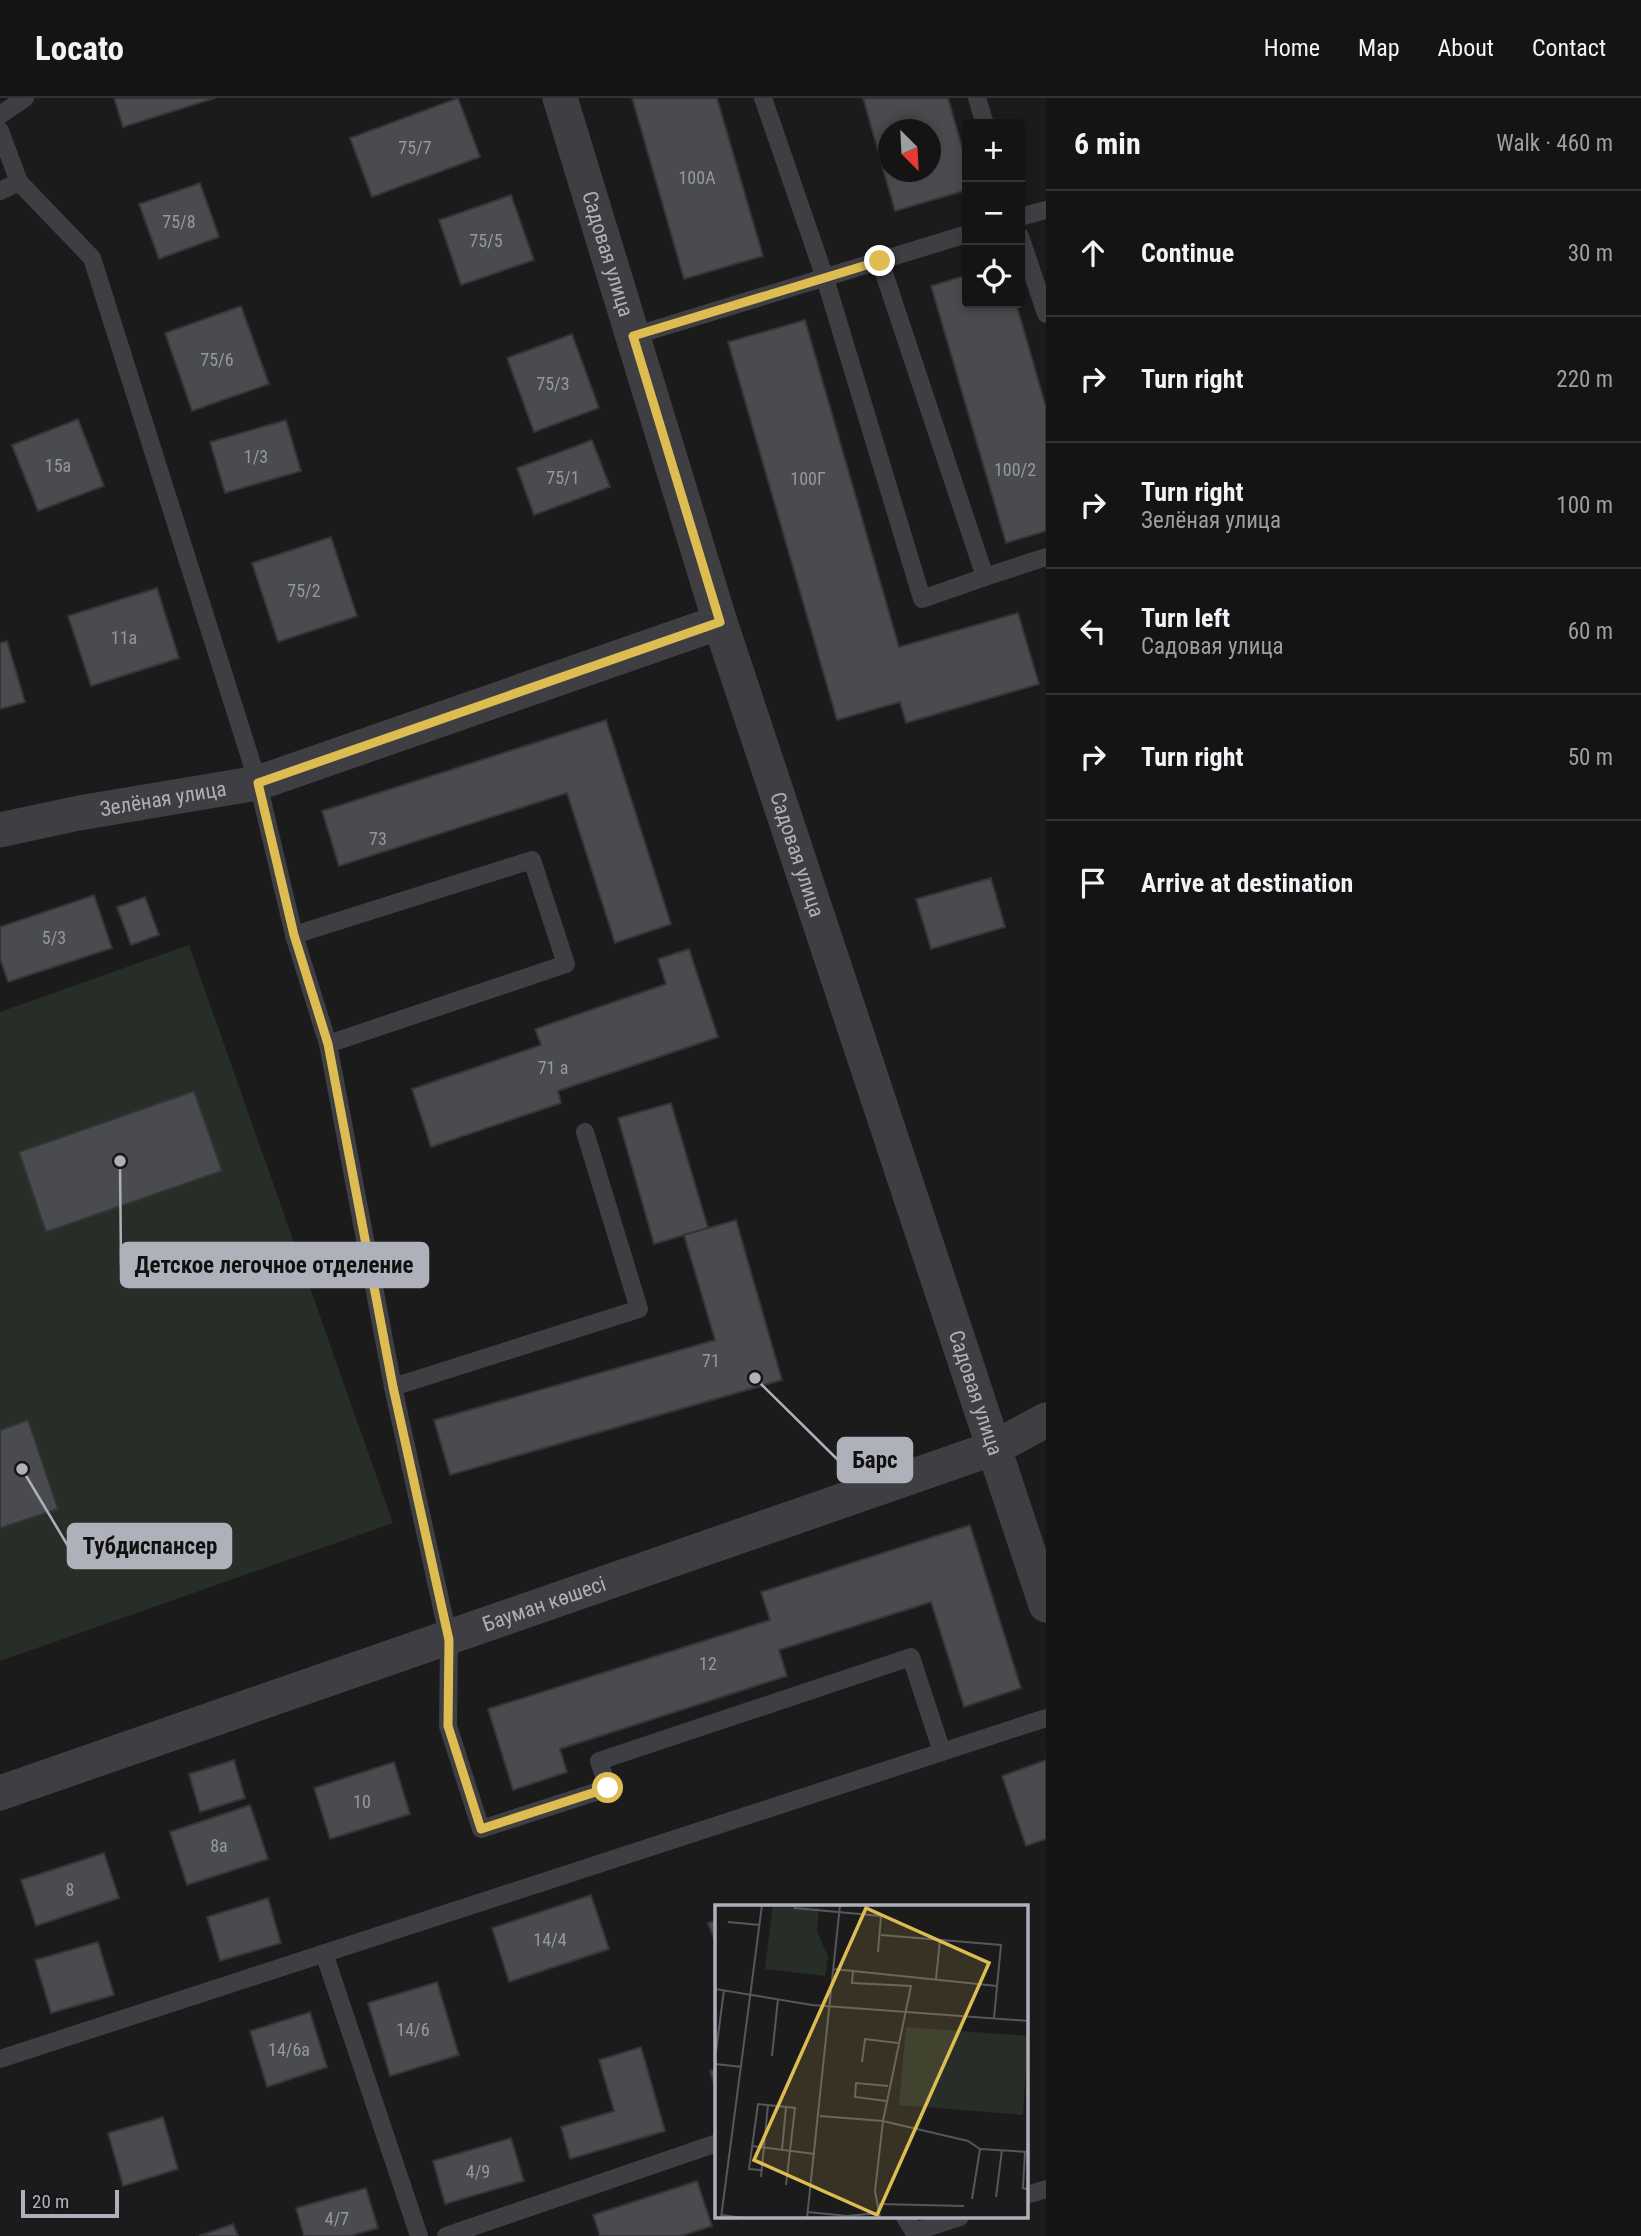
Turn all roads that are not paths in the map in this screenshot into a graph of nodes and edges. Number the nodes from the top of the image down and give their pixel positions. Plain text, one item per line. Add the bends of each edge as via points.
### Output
1 (25, 98) edge
2 (560, 98) edge
3 (763, 98) edge
4 (977, 98) edge
5 (0, 116) edge
6 (983, 119) edge
7 (0, 131) edge
8 (19, 182) junction
9 (0, 191) edge
10 (1046, 210) edge
11 (1025, 216) edge
12 (962, 236) edge
13 (1023, 245) edge
14 (880, 261) junction
15 (825, 278) junction
16 (1046, 314) edge
17 (633, 336) junction
18 (1046, 557) edge
19 (985, 577) junction
20 (720, 622) junction
21 (258, 783) junction
22 (0, 830) edge
23 (294, 935) junction
24 (328, 1044) junction
25 (585, 1132) dead end
26 (393, 1387) junction
27 (1046, 1420) edge
28 (994, 1448) junction
29 (1046, 1605) edge
30 (449, 1640) junction
31 (1046, 1718) edge
32 (942, 1752) junction
33 (0, 1793) edge
34 (324, 1954) junction
35 (0, 2059) edge
36 (715, 2144) edge
37 (1046, 2189) edge
38 (1028, 2195) edge
39 (906, 2218) edge
40 (957, 2218) edge
41 (419, 2236) edge
42 (446, 2236) edge

1 - 5 lane
2 - 17 street, Садовая улица
3 - 15 lane
4 - 6 lane
7 - 8 lane
8 - 9 lane
8 - 21 lane via 92,258
10 - 11 lane
12 - 14 lane
13 - 16 lane
14 - 15 lane
14 - 19 lane
15 - 17 lane
15 - 19 lane via 922,599
17 - 20 street, Садовая улица
18 - 19 lane
20 - 21 street, Зелёная улица
20 - 28 street, Садовая улица
21 - 22 street, Зелёная улица
21 - 23 lane
23 - 24 lane
23 - 24 lane via 532,860 566,964
24 - 26 lane
25 - 26 lane via 639,1309
26 - 30 lane
27 - 28 street, Бауман көшесі
28 - 29 street, Садовая улица
28 - 30 street, Бауман көшесі
30 - 32 lane via 448,1726 481,1829 608,1788 599,1761 911,1657
30 - 33 street, Бауман көшесі
31 - 32 lane
32 - 34 lane
34 - 35 lane
34 - 41 lane
36 - 42 lane
37 - 38 lane
39 - 40 lane via 914,2232

